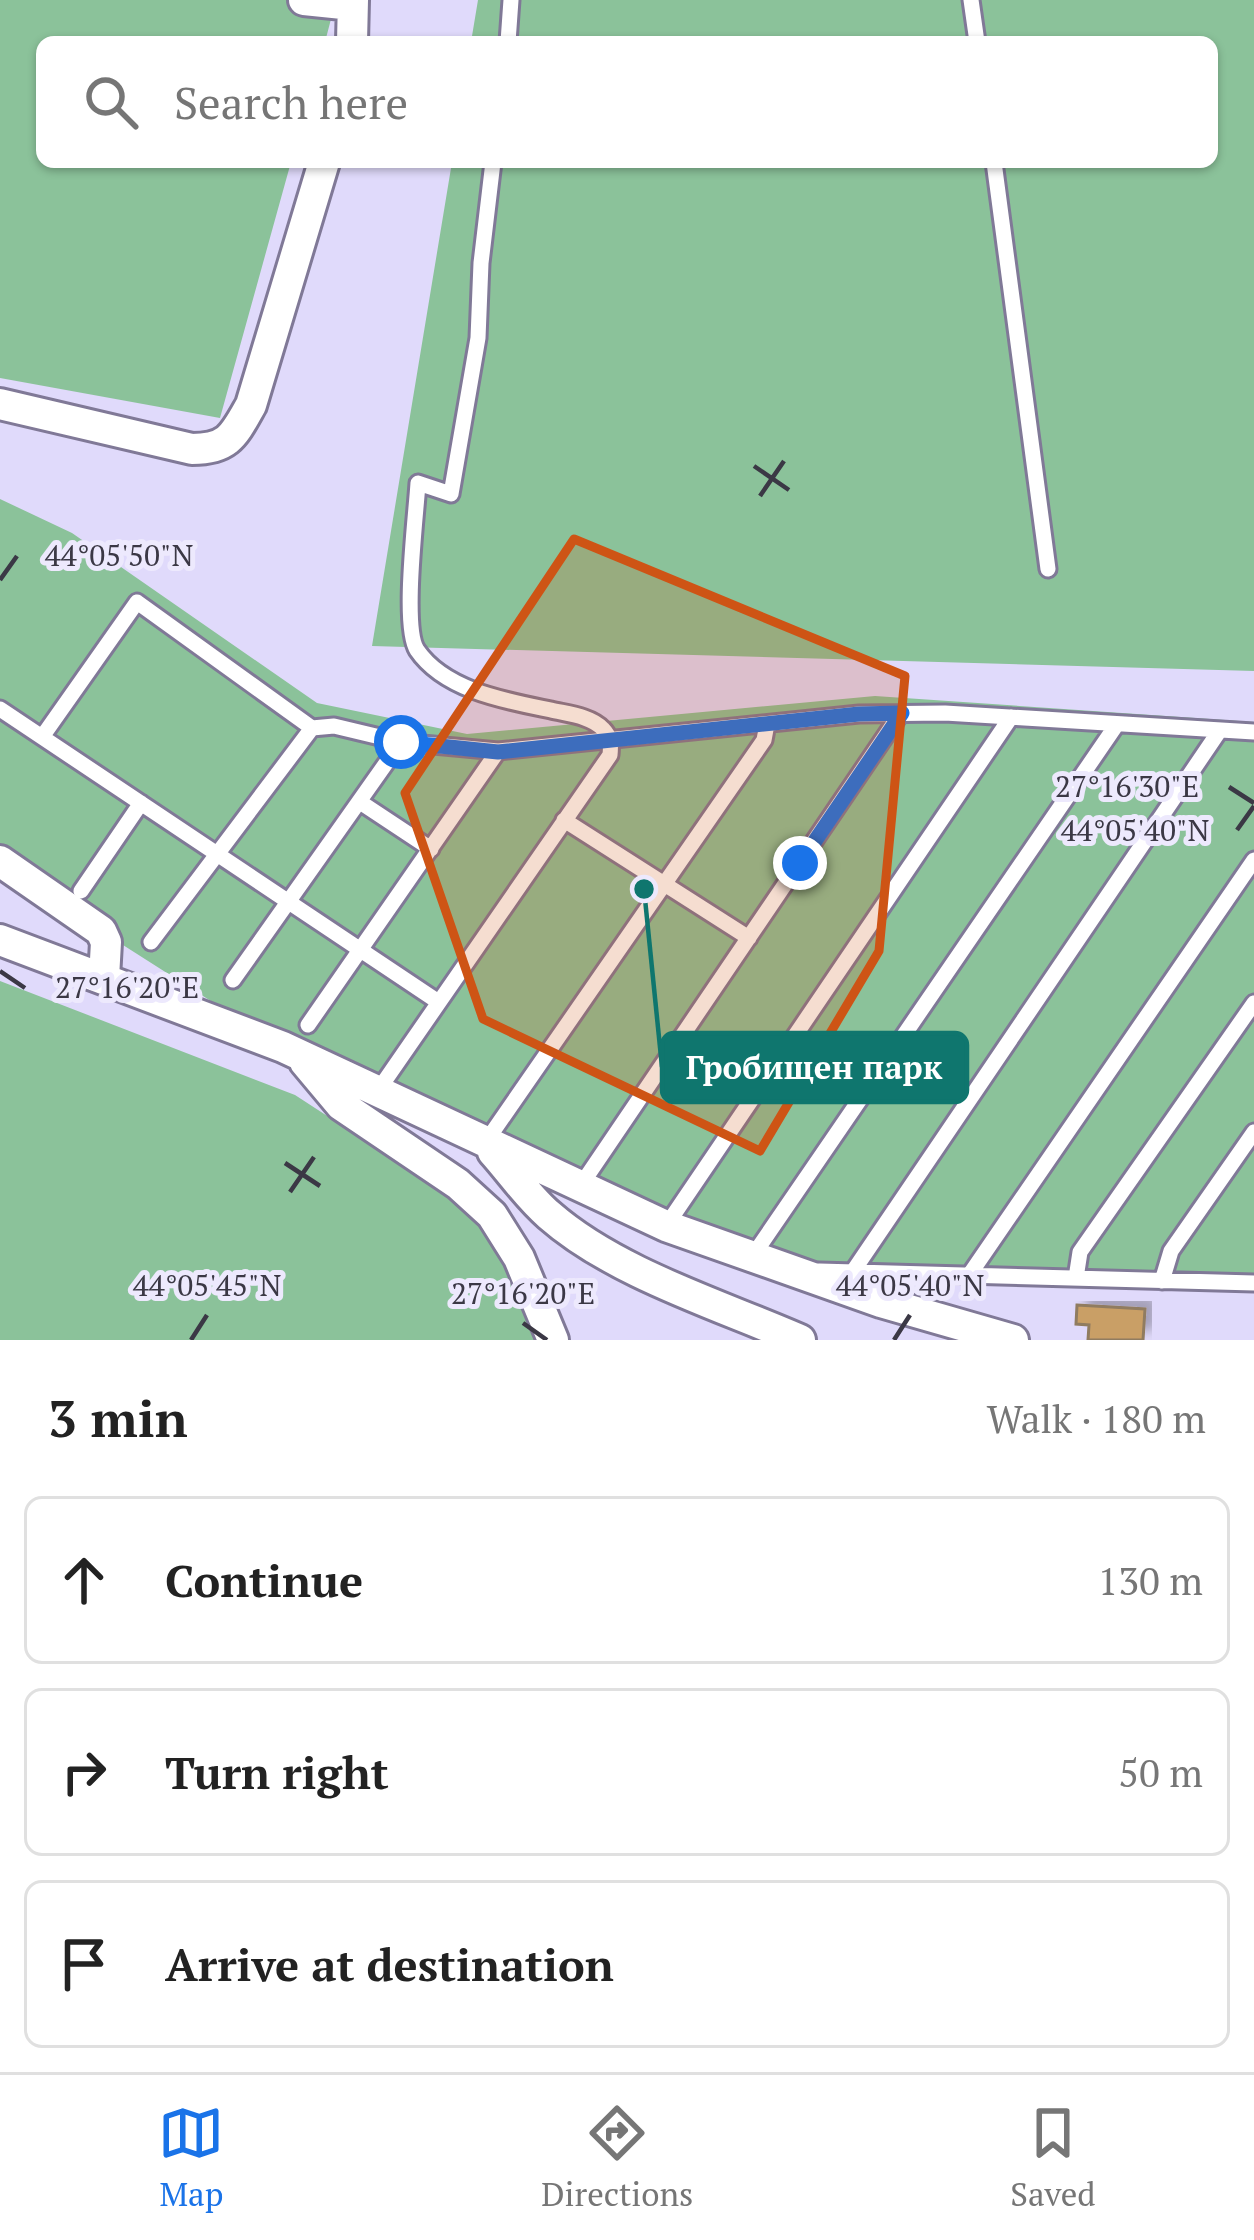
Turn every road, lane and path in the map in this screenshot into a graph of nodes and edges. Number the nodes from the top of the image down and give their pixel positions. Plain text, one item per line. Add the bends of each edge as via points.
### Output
1 (304, 0) edge
2 (349, 0) edge
3 (511, 0) edge
4 (970, 0) edge
5 (352, 36) edge
6 (508, 36) edge
7 (976, 36) edge
8 (322, 168) edge
9 (492, 168) edge
10 (995, 168) edge
11 (0, 404) edge
12 (1048, 569) dead end
13 (0, 709) edge
14 (902, 713) junction
15 (1011, 717) junction
16 (767, 724) junction
17 (1117, 724) junction
18 (312, 728) junction
19 (1220, 730) junction
20 (1254, 732) edge
21 (42, 737) junction
22 (611, 740) junction
23 (401, 742) junction
24 (498, 752) junction
25 (360, 802) junction
26 (141, 803) junction
27 (564, 820) junction
28 (430, 849) junction
29 (216, 854) junction
30 (1254, 860) edge
31 (0, 861) edge
32 (664, 885) junction
33 (81, 892) dead end
34 (288, 902) junction
35 (749, 938) junction
36 (0, 940) edge
37 (151, 942) dead end
38 (361, 950) junction
39 (104, 978) junction
40 (233, 980) dead end
41 (437, 1001) junction
42 (1254, 1003) edge
43 (304, 1040) junction
44 (377, 1092) junction
45 (1254, 1132) edge
46 (485, 1143) junction
47 (581, 1185) junction
48 (666, 1226) junction
49 (752, 1257) junction
50 (854, 1270) junction
51 (799, 1272) junction
52 (970, 1274) junction
53 (1076, 1278) junction
54 (1162, 1281) junction
55 (1254, 1283) edge
56 (554, 1340) edge
57 (800, 1340) edge
58 (1012, 1340) edge

1 - 2 street
2 - 5 street
3 - 6 lane
4 - 7 lane
8 - 11 street via 251,405 216,449
9 - 22 lane via 478,338 451,494 418,483 412,635 415,648 451,679 579,716
10 - 12 lane
13 - 21 lane
14 - 15 lane
14 - 16 lane
14 - 35 lane
15 - 17 lane
15 - 48 lane
16 - 22 lane
16 - 32 lane via 764,740
17 - 19 lane
17 - 49 lane
18 - 21 lane via 136,602
18 - 23 lane
18 - 29 lane
19 - 20 lane
19 - 50 lane
21 - 26 lane
22 - 24 lane
22 - 27 lane via 610,755
23 - 24 lane
23 - 25 lane
24 - 28 lane
25 - 28 lane
25 - 34 lane
26 - 29 lane
26 - 33 lane
27 - 32 lane
27 - 41 lane
28 - 38 lane
29 - 34 lane
29 - 37 lane
30 - 52 lane
31 - 39 street via 101,931
32 - 35 lane
32 - 46 lane
34 - 38 lane
34 - 40 lane
35 - 47 lane
36 - 39 street
38 - 41 lane
38 - 43 lane
39 - 43 street
41 - 44 lane
42 - 53 lane via 1080,1252
43 - 44 street
43 - 56 street via 341,1105 492,1215
44 - 46 street
45 - 54 lane via 1171,1251
46 - 47 street
46 - 57 street via 549,1215 591,1244
47 - 48 street
48 - 49 street
49 - 51 street
50 - 51 lane
50 - 52 lane
51 - 58 street
52 - 53 lane
53 - 54 lane
54 - 55 lane

